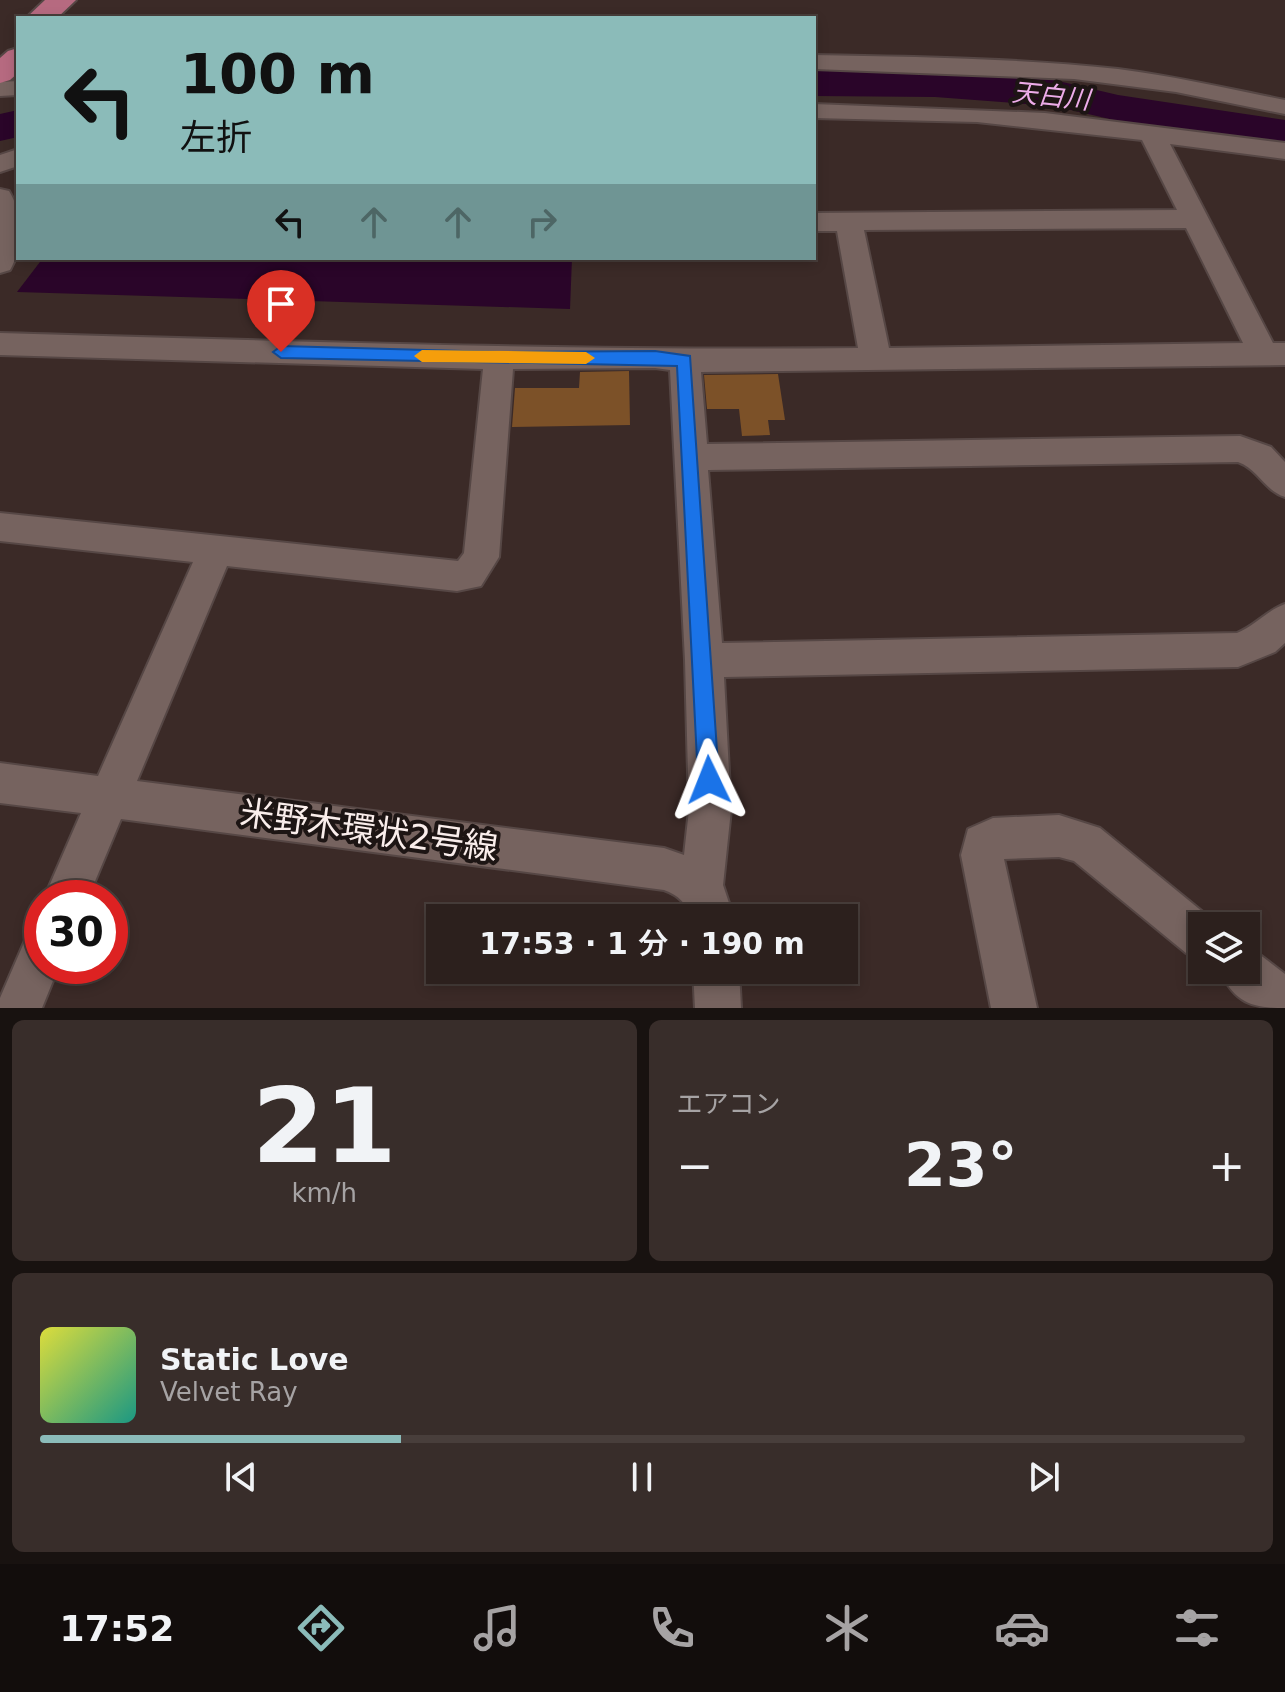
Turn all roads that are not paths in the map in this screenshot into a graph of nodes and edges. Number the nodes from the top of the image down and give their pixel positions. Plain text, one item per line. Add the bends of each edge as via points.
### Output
1 (62, 0) edge
2 (82, 0) edge
3 (42, 16) edge
4 (63, 16) edge
5 (16, 38) edge
6 (0, 51) edge
7 (16, 59) edge
8 (816, 62) edge
9 (0, 74) edge
10 (1285, 107) edge
11 (816, 111) edge
12 (1151, 132) junction
13 (1285, 151) edge
14 (0, 197) edge
15 (1194, 219) junction
16 (816, 222) edge
17 (849, 222) junction
18 (0, 263) edge
19 (0, 344) edge
20 (1274, 354) edge
21 (499, 358) junction
22 (876, 360) junction
23 (685, 361) junction
24 (691, 457) junction
25 (1285, 484) edge
26 (0, 527) edge
27 (216, 550) junction
28 (1285, 620) edge
29 (704, 660) junction
30 (0, 783) edge
31 (111, 796) junction
32 (74, 880) edge
33 (707, 904) edge
34 (1188, 926) edge
35 (1260, 983) edge
36 (29, 984) edge
37 (717, 984) edge
38 (1285, 1003) edge
39 (19, 1008) edge
40 (718, 1008) edge
41 (1014, 1008) edge

1 - 3 main road
2 - 4 main road
5 - 6 main road
7 - 9 main road
8 - 10 street via 1091,74 1207,89
11 - 12 street via 977,115
12 - 13 street
12 - 15 street
14 - 18 street via 11,245
15 - 17 street
15 - 20 street
16 - 17 street
17 - 22 street
19 - 21 street
20 - 22 street
21 - 23 street
21 - 27 street via 481,557 468,575
22 - 23 street
23 - 24 street
24 - 25 street via 1240,449 1259,456
24 - 29 street
26 - 27 street
27 - 31 street
28 - 29 street via 1262,640 1238,650
29 - 33 street via 710,810
30 - 31 street, 米野木環状2号線
31 - 32 street
31 - 33 street, 米野木環状2号線 via 664,869 686,875
34 - 41 street via 1085,843 1059,836 993,839 983,844 982,855
35 - 38 street
36 - 39 street
37 - 40 street

